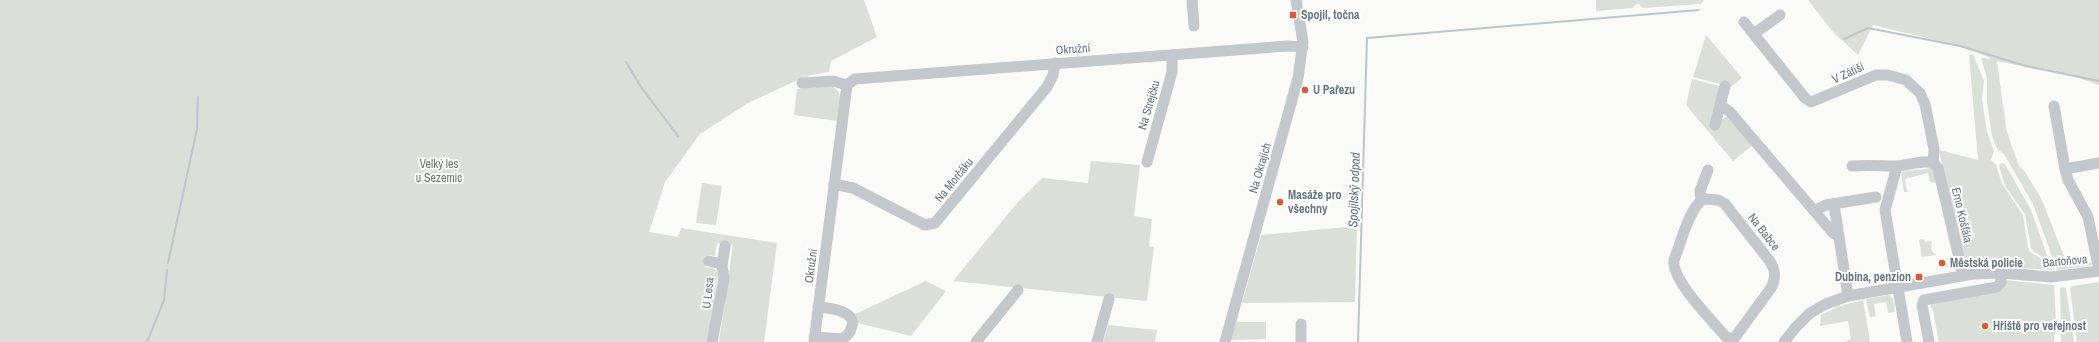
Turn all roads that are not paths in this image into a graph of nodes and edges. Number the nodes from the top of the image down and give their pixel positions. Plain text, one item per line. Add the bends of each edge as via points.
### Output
1 (1192, 0) edge
2 (1296, 0) edge
3 (1780, 15) dead end
4 (1744, 22) dead end
5 (1194, 26) dead end
6 (1755, 33) junction
7 (1303, 48) junction
8 (1172, 55) junction
9 (1055, 63) junction
10 (802, 83) dead end
11 (847, 85) junction
12 (1725, 86) dead end
13 (1720, 106) junction
14 (2054, 106) dead end
15 (1715, 125) dead end
16 (1147, 162) dead end
17 (1933, 163) junction
18 (2099, 163) edge
19 (1852, 166) dead end
20 (1898, 166) junction
21 (2065, 169) junction
22 (1708, 170) dead end
23 (834, 184) junction
24 (1876, 197) dead end
25 (1701, 200) junction
26 (1834, 204) junction
27 (1814, 211) junction
28 (1839, 237) junction
29 (725, 246) dead end
30 (709, 262) dead end
31 (722, 264) junction
32 (2099, 270) edge
33 (2001, 273) junction
34 (1964, 275) junction
35 (1898, 287) junction
36 (1018, 290) dead end
37 (1848, 296) junction
38 (1109, 299) dead end
39 (818, 307) junction
40 (1301, 324) dead end
41 (814, 339) edge
42 (1735, 341) edge
43 (712, 342) edge
44 (976, 342) edge
45 (1097, 342) edge
46 (1225, 342) edge
47 (1301, 342) edge
48 (1784, 342) edge
49 (1908, 342) edge
50 (1928, 342) edge

1 - 5 street
2 - 7 street, Na Okrajích via 1303,34
3 - 6 street
4 - 6 street, V Zátiší
6 - 17 street, V Zátiší via 1811,102 1876,75 1894,76 1910,84 1920,93 1925,104 1934,149
7 - 8 street, Okružní via 1287,46
7 - 46 street, Na Okrajích via 1296,87
8 - 9 street, Okružní
8 - 16 street, Na Strejčku via 1172,72
9 - 11 street, Okružní via 855,79
9 - 23 street, Na Morčáku via 1047,87 936,223 925,225 852,188
10 - 11 street via 833,81
11 - 23 street, Okružní
12 - 13 street
13 - 15 street
13 - 27 street via 1730,112
14 - 21 street, Bartoňova
17 - 20 street
17 - 34 street, Erno Košťála via 1938,168
18 - 21 street
19 - 20 street
20 - 35 street via 1885,208
21 - 32 street, Bartoňova via 2068,180 2088,217
22 - 25 street, Na Babce via 1700,191
23 - 39 street, Okružní
24 - 26 street
25 - 42 street, Na Babce via 1693,211 1674,260 1674,268 1681,283 1725,336
25 - 42 street, Na Babce via 1718,200 1725,204 1774,270 1775,278 1771,288
26 - 27 street
26 - 28 street
27 - 28 street
28 - 37 street
29 - 31 street, U Lesa
30 - 31 street
31 - 43 street, U Lesa via 723,284
32 - 33 street, Bartoňova via 2051,277
33 - 34 street, Bartoňova
33 - 50 street via 1998,287 1925,300 1922,306
34 - 35 street, Bartoňova
35 - 37 street, Bartoňova
35 - 49 street
36 - 44 street
37 - 48 street, Bartoňova via 1826,304 1810,314
38 - 45 street
39 - 41 street, Okružní
39 - 41 street, Okružní via 847,314 852,326 847,335 841,338
40 - 47 street

